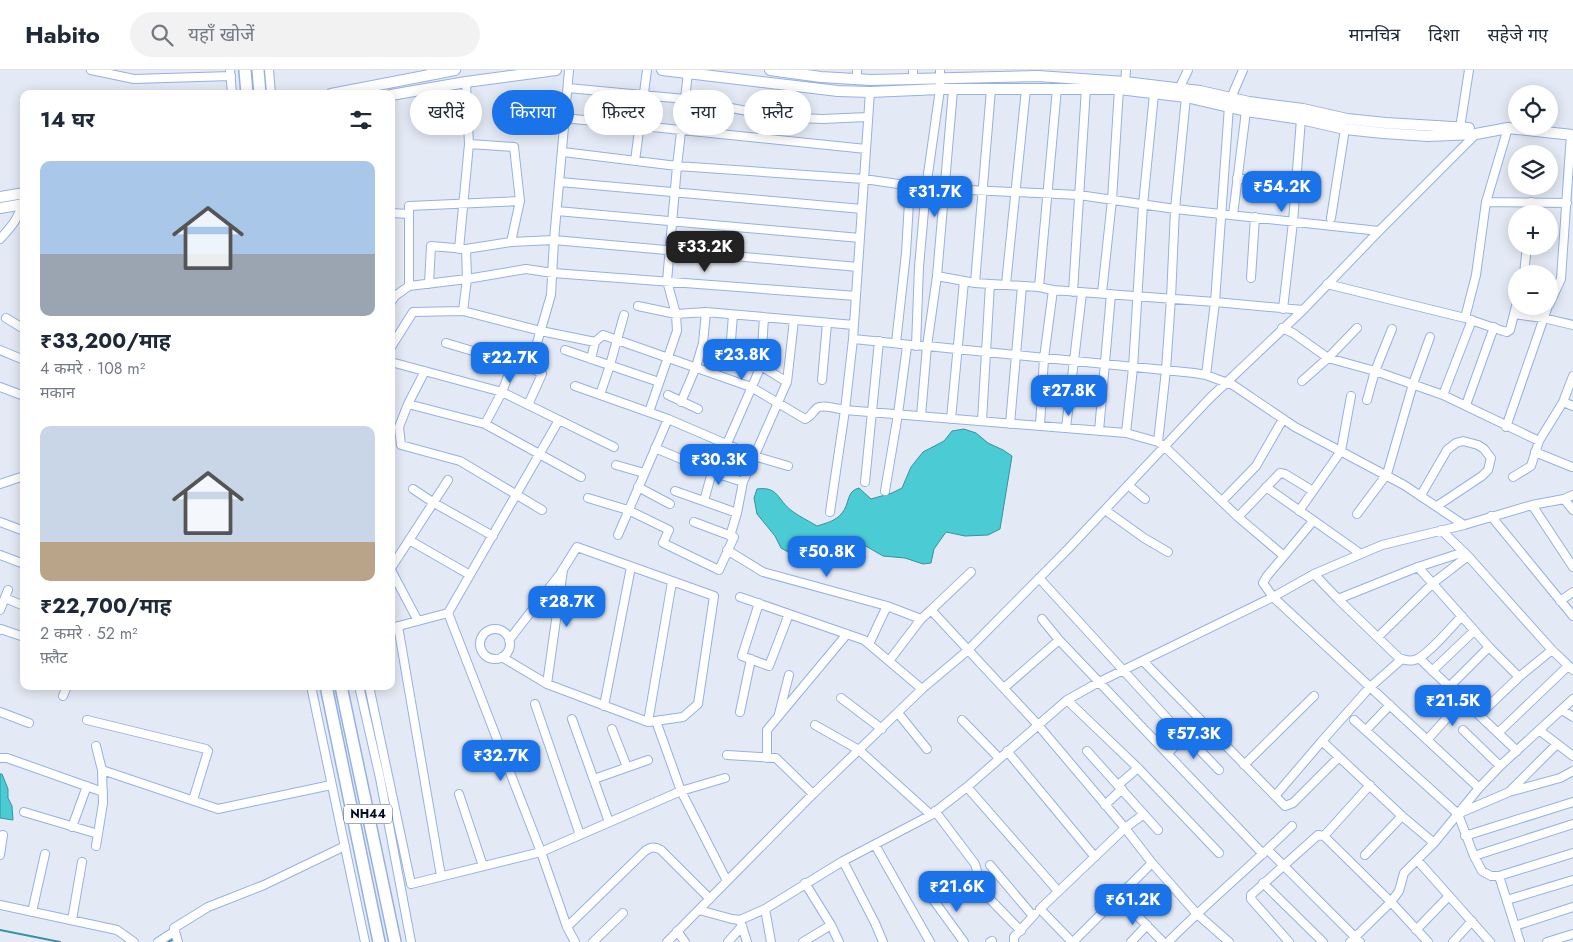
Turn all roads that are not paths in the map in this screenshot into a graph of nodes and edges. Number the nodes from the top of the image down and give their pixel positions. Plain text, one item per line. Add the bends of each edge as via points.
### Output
1 (91, 70) edge
2 (245, 70) edge
3 (258, 70) edge
4 (269, 70) edge
5 (454, 70) edge
6 (556, 70) edge
7 (569, 70) edge
8 (647, 70) edge
9 (662, 70) edge
10 (770, 70) edge
11 (1126, 70) edge
12 (1188, 70) edge
13 (1243, 70) edge
14 (1469, 70) edge
15 (230, 73) edge
16 (688, 73) junction
17 (822, 73) edge
18 (1018, 73) edge
19 (1038, 73) edge
20 (411, 74) edge
21 (857, 74) edge
22 (913, 74) edge
23 (974, 74) edge
24 (882, 75) edge
25 (1058, 79) edge
26 (940, 80) edge
27 (466, 82) junction
28 (1122, 85) junction
29 (568, 88) joint
30 (1086, 88) junction
31 (991, 89) junction
32 (1026, 89) junction
33 (232, 90) edge
34 (247, 90) edge
35 (260, 90) edge
36 (271, 90) edge
37 (347, 90) edge
38 (589, 90) edge
39 (644, 90) edge
40 (686, 90) edge
41 (953, 90) junction
42 (870, 92) junction
43 (1182, 93) junction
44 (395, 94) edge
45 (1154, 94) junction
46 (1230, 102) junction
47 (734, 108) edge
48 (1246, 111) junction
49 (868, 117) junction
50 (1300, 119) junction
51 (1345, 128) junction
52 (1460, 128) junction
53 (1508, 128) joint
54 (1478, 132) junction
55 (1558, 133) edge
56 (563, 135) edge
57 (639, 135) edge
58 (681, 135) edge
59 (722, 135) edge
60 (1572, 135) edge
61 (469, 144) junction
62 (866, 149) junction
63 (562, 152) junction
64 (635, 161) junction
65 (677, 166) junction
66 (1237, 178) junction
67 (864, 179) junction
68 (560, 182) junction
69 (1570, 183) edge
70 (910, 185) junction
71 (1294, 185) junction
72 (926, 188) junction
73 (943, 189) junction
74 (983, 190) junction
75 (674, 192) junction
76 (1014, 192) junction
77 (1047, 193) junction
78 (1078, 195) junction
79 (0, 198) edge
80 (20, 200) edge
81 (1112, 200) junction
82 (20, 201) edge
83 (520, 201) junction
84 (1486, 202) junction
85 (1531, 202) junction
86 (1567, 203) junction
87 (462, 204) junction
88 (1142, 205) junction
89 (1531, 205) edge
90 (0, 208) edge
91 (862, 209) junction
92 (1175, 210) junction
93 (557, 211) junction
94 (395, 213) edge
95 (1222, 213) junction
96 (20, 214) edge
97 (409, 214) junction
98 (1233, 215) junction
99 (1255, 218) junction
100 (1331, 218) dead end
101 (672, 220) junction
102 (1293, 222) junction
103 (1378, 231) junction
104 (860, 238) junction
105 (0, 239) edge
106 (554, 240) junction
107 (511, 242) junction
108 (462, 249) junction
109 (669, 251) junction
110 (858, 267) junction
111 (553, 274) junction
112 (937, 276) junction
113 (1251, 278) dead end
114 (467, 279) junction
115 (667, 281) junction
116 (964, 281) junction
117 (975, 282) junction
118 (429, 284) junction
119 (990, 284) junction
120 (1006, 284) junction
121 (1327, 284) junction
122 (1558, 285) edge
123 (409, 286) junction
124 (1022, 286) junction
125 (1039, 288) junction
126 (1054, 290) junction
127 (1073, 292) junction
128 (1082, 293) junction
129 (1106, 294) junction
130 (395, 296) edge
131 (856, 296) junction
132 (1137, 297) junction
133 (1171, 298) junction
134 (1215, 302) junction
135 (638, 306) dead end
136 (1283, 308) junction
137 (463, 310) junction
138 (1303, 310) junction
139 (706, 312) junction
140 (676, 314) junction
141 (624, 315) dead end
142 (733, 315) junction
143 (1514, 315) edge
144 (1532, 315) edge
145 (1544, 315) edge
146 (764, 317) junction
147 (6, 318) dead end
148 (1543, 318) junction
149 (1469, 319) junction
150 (794, 320) junction
151 (827, 323) junction
152 (854, 325) junction
153 (1573, 326) edge
154 (20, 327) edge
155 (1494, 327) junction
156 (1282, 328) junction
157 (1357, 328) dead end
158 (1392, 328) dead end
159 (541, 331) junction
160 (1430, 337) dead end
161 (853, 339) junction
162 (618, 340) junction
163 (395, 341) edge
164 (879, 341) junction
165 (595, 342) junction
166 (446, 343) dead end
167 (896, 343) junction
168 (907, 346) junction
169 (916, 346) junction
170 (927, 346) junction
171 (958, 349) junction
172 (0, 350) edge
173 (565, 350) dead end
174 (987, 352) junction
175 (730, 353) dead end
176 (1015, 355) junction
177 (668, 357) junction
178 (20, 358) edge
179 (1044, 358) junction
180 (1328, 358) junction
181 (591, 359) junction
182 (1073, 362) junction
183 (395, 363) edge
184 (512, 363) junction
185 (610, 365) junction
186 (1104, 365) junction
187 (761, 366) junction
188 (530, 367) junction
189 (696, 367) junction
190 (1133, 368) junction
191 (1166, 370) junction
192 (425, 371) junction
193 (1376, 371) junction
194 (1206, 375) junction
195 (1573, 376) edge
196 (822, 380) dead end
197 (1302, 381) dead end
198 (659, 382) junction
199 (787, 382) junction
200 (1227, 382) junction
201 (1413, 384) junction
202 (576, 386) dead end
203 (0, 387) edge
204 (751, 387) junction
205 (502, 392) junction
206 (20, 394) edge
207 (600, 395) junction
208 (668, 395) dead end
209 (1443, 395) junction
210 (1351, 396) dead end
211 (1367, 400) dead end
212 (681, 402) junction
213 (779, 402) junction
214 (1563, 402) junction
215 (408, 404) junction
216 (528, 405) junction
217 (1466, 405) junction
218 (1573, 406) edge
219 (698, 409) dead end
220 (846, 410) junction
221 (649, 412) junction
222 (873, 412) junction
223 (898, 414) junction
224 (921, 416) junction
225 (668, 419) junction
226 (951, 419) junction
227 (1283, 419) junction
228 (559, 420) junction
229 (982, 421) junction
230 (485, 424) junction
231 (1010, 424) junction
232 (1040, 426) junction
233 (395, 427) edge
234 (1506, 427) junction
235 (1066, 428) junction
236 (1099, 430) junction
237 (1126, 433) junction
238 (1539, 441) junction
239 (1158, 442) junction
240 (726, 446) junction
241 (1166, 447) junction
242 (614, 448) dead end
243 (655, 448) junction
244 (1341, 451) junction
245 (1535, 452) junction
246 (540, 455) junction
247 (754, 456) junction
248 (616, 465) dead end
249 (788, 466) dead end
250 (1572, 467) edge
251 (712, 472) junction
252 (644, 473) junction
253 (1386, 474) junction
254 (20, 477) edge
255 (581, 477) dead end
256 (1513, 478) dead end
257 (448, 480) dead end
258 (744, 482) junction
259 (865, 482) dead end
260 (0, 484) edge
261 (1128, 485) junction
262 (638, 487) junction
263 (1266, 487) junction
264 (413, 489) dead end
265 (675, 491) dead end
266 (885, 491) dead end
267 (1313, 491) junction
268 (517, 495) junction
269 (1421, 495) junction
270 (1573, 495) edge
271 (588, 498) dead end
272 (1145, 499) dead end
273 (1564, 499) junction
274 (1222, 501) junction
275 (704, 502) junction
276 (434, 503) junction
277 (670, 504) dead end
278 (1532, 505) junction
279 (1437, 506) junction
280 (542, 510) dead end
281 (628, 510) junction
282 (1105, 510) junction
283 (1573, 510) edge
284 (1299, 511) junction
285 (830, 512) dead end
286 (737, 513) junction
287 (1357, 514) dead end
288 (1491, 516) junction
289 (1238, 517) junction
290 (1313, 521) junction
291 (0, 522) edge
292 (694, 522) dead end
293 (1464, 525) junction
294 (20, 530) edge
295 (1441, 530) junction
296 (618, 535) dead end
297 (493, 536) junction
298 (730, 536) junction
299 (410, 540) junction
300 (726, 550) junction
301 (1168, 552) dead end
302 (0, 554) edge
303 (1361, 554) junction
304 (1466, 554) junction
305 (1284, 556) junction
306 (20, 562) edge
307 (395, 563) edge
308 (631, 567) junction
309 (1418, 567) junction
310 (1573, 567) edge
311 (564, 568) junction
312 (971, 572) dead end
313 (1314, 574) junction
314 (470, 575) junction
315 (395, 577) edge
316 (1039, 578) junction
317 (672, 582) junction
318 (1433, 583) junction
319 (8, 590) dead end
320 (1573, 592) edge
321 (740, 597) dead end
322 (5, 598) junction
323 (1272, 598) junction
324 (1338, 599) junction
325 (1560, 601) junction
326 (759, 603) junction
327 (20, 604) edge
328 (887, 606) junction
329 (0, 610) edge
330 (931, 610) junction
331 (448, 613) junction
332 (789, 614) junction
333 (1462, 616) junction
334 (1573, 616) edge
335 (921, 619) junction
336 (418, 620) junction
337 (1042, 620) dead end
338 (395, 627) edge
339 (0, 628) edge
340 (1474, 631) junction
341 (395, 632) edge
342 (847, 634) junction
343 (20, 636) edge
344 (1378, 637) junction
345 (509, 640) junction
346 (1059, 640) junction
347 (869, 644) junction
348 (479, 646) junction
349 (1489, 647) junction
350 (967, 650) junction
351 (1552, 650) junction
352 (464, 653) junction
353 (502, 657) junction
354 (1419, 658) junction
355 (751, 659) junction
356 (1402, 659) junction
357 (889, 661) junction
358 (1143, 661) junction
359 (1571, 668) edge
360 (1122, 670) junction
361 (1432, 670) junction
362 (789, 675) dead end
363 (1519, 677) junction
364 (1099, 682) junction
365 (548, 684) junction
366 (1449, 687) junction
367 (1004, 688) junction
368 (1369, 688) junction
369 (922, 689) junction
370 (65, 690) edge
371 (312, 690) edge
372 (327, 690) edge
373 (342, 690) edge
374 (360, 690) edge
375 (370, 690) edge
376 (63, 696) dead end
377 (1314, 696) dead end
378 (841, 698) dead end
379 (1573, 699) edge
380 (1067, 700) junction
381 (1463, 700) junction
382 (535, 704) dead end
383 (1390, 705) junction
384 (604, 706) junction
385 (1562, 710) junction
386 (0, 712) edge
387 (740, 712) dead end
388 (898, 713) junction
389 (1479, 715) junction
390 (778, 716) junction
391 (1573, 717) edge
392 (572, 719) dead end
393 (87, 720) dead end
394 (962, 720) dead end
395 (1354, 720) dead end
396 (656, 721) junction
397 (648, 722) junction
398 (29, 723) dead end
399 (815, 725) dead end
400 (1038, 725) junction
401 (882, 729) junction
402 (612, 730) dead end
403 (1366, 730) junction
404 (1463, 730) dead end
405 (1539, 730) junction
406 (1498, 733) junction
407 (1186, 739) junction
408 (1427, 740) junction
409 (1322, 741) junction
410 (1557, 744) junction
411 (96, 746) dead end
412 (927, 749) dead end
413 (859, 750) junction
414 (1087, 751) dead end
415 (1517, 751) junction
416 (1007, 752) junction
417 (1168, 753) junction
418 (727, 755) dead end
419 (1339, 756) junction
420 (1573, 756) edge
421 (0, 758) edge
422 (767, 758) junction
423 (999, 758) junction
424 (648, 760) dead end
425 (1244, 765) junction
426 (1500, 766) junction
427 (627, 767) junction
428 (1138, 768) junction
429 (102, 770) junction
430 (1219, 770) dead end
431 (1573, 771) edge
432 (725, 778) dead end
433 (594, 779) junction
434 (332, 785) junction
435 (1370, 785) junction
436 (87, 786) junction
437 (967, 787) junction
438 (1120, 787) junction
439 (1479, 788) junction
440 (681, 791) junction
441 (103, 792) junction
442 (1509, 792) junction
443 (459, 794) dead end
444 (813, 794) junction
445 (1275, 796) junction
446 (193, 800) junction
447 (1573, 802) edge
448 (1105, 805) junction
449 (24, 812) dead end
450 (933, 813) junction
451 (1144, 814) junction
452 (1458, 814) junction
453 (1402, 816) junction
454 (610, 822) junction
455 (1573, 824) edge
456 (1292, 826) dead end
457 (72, 827) junction
458 (1125, 828) junction
459 (1158, 830) dead end
460 (98, 834) junction
461 (580, 835) junction
462 (3, 836) dead end
463 (1324, 836) junction
464 (1465, 836) junction
465 (1434, 843) junction
466 (874, 845) junction
467 (96, 846) dead end
468 (345, 846) junction
469 (541, 852) junction
470 (1266, 852) junction
471 (1219, 853) dead end
472 (1573, 853) edge
473 (45, 854) dead end
474 (0, 855) edge
475 (1365, 855) dead end
476 (1474, 856) junction
477 (1095, 857) junction
478 (843, 861) junction
479 (1418, 861) junction
480 (82, 862) dead end
481 (1152, 863) junction
482 (990, 865) dead end
483 (1283, 865) junction
484 (483, 866) junction
485 (441, 876) junction
486 (1499, 876) junction
487 (1573, 880) edge
488 (727, 881) junction
489 (1263, 883) junction
490 (805, 884) junction
491 (1058, 892) junction
492 (1118, 896) junction
493 (1450, 896) junction
494 (932, 898) dead end
495 (710, 899) junction
496 (1507, 900) junction
497 (1391, 902) junction
498 (0, 905) edge
499 (1573, 907) edge
500 (1040, 909) junction
501 (699, 910) junction
502 (765, 910) junction
503 (32, 912) junction
504 (1196, 913) junction
505 (623, 914) dead end
506 (1033, 916) junction
507 (72, 920) junction
508 (1472, 922) junction
509 (741, 923) junction
510 (831, 925) junction
511 (1147, 925) junction
512 (1515, 926) junction
513 (567, 927) junction
514 (175, 931) junction
515 (677, 931) junction
516 (1021, 931) junction
517 (1419, 932) junction
518 (1573, 934) edge
519 (1355, 940) edge
520 (134, 942) edge
521 (158, 942) edge
522 (178, 942) edge
523 (365, 942) edge
524 (379, 942) edge
525 (395, 942) edge
526 (412, 942) edge
527 (575, 942) edge
528 (592, 942) edge
529 (667, 942) edge
530 (685, 942) edge
531 (728, 942) edge
532 (747, 942) edge
533 (771, 942) edge
534 (802, 942) edge
535 (839, 942) edge
536 (883, 942) edge
537 (930, 942) edge
538 (964, 942) edge
539 (1014, 942) edge
540 (1072, 942) edge
541 (1131, 942) edge
542 (1163, 942) edge
543 (1168, 942) edge
544 (1229, 942) edge
545 (1289, 942) edge
546 (1323, 942) edge
547 (1415, 942) edge
548 (1428, 942) edge
549 (1453, 942) edge
550 (1490, 942) edge
551 (1520, 942) edge
552 (1547, 942) edge

1 - 15 street via 134,79
2 - 34 highway
3 - 35 highway
4 - 36 street
5 - 20 main road
6 - 27 main road
7 - 29 street
8 - 39 street
9 - 16 main road
10 - 17 main road
11 - 28 street
12 - 43 street
13 - 46 street
14 - 52 street
15 - 33 street
16 - 40 street
16 - 42 main road via 806,88
17 - 21 main road
18 - 19 main road
18 - 23 main road
19 - 25 main road
20 - 37 main road
21 - 24 main road
22 - 24 main road
22 - 26 main road
23 - 26 main road
25 - 28 main road
25 - 30 main road
25 - 32 main road
25 - 77 street
26 - 41 main road
26 - 42 main road
26 - 72 street
27 - 44 main road
27 - 61 street
28 - 30 main road
28 - 43 main road
28 - 45 main road
28 - 81 street
29 - 38 street
30 - 78 street
31 - 32 main road
31 - 41 main road
31 - 74 street
32 - 76 street
41 - 73 street
42 - 49 street
43 - 45 main road
43 - 46 main road via 1200,91
43 - 92 street
45 - 88 street
46 - 48 main road
46 - 52 main road via 1303,109 1347,119
46 - 95 street
47 - 49 street via 778,117
48 - 50 main road
48 - 66 street
49 - 62 street
50 - 51 main road
50 - 71 street
51 - 54 main road via 1428,136
51 - 100 street
52 - 54 main road
53 - 54 main road
53 - 84 street
54 - 103 street
55 - 60 main road
56 - 63 street
57 - 64 street
58 - 65 street
59 - 62 street
60 - 69 street
61 - 83 street via 514,146
61 - 87 street
62 - 67 street
63 - 64 street
63 - 68 street
64 - 65 street
65 - 67 street
65 - 75 street
66 - 71 street
66 - 98 street
67 - 70 street
67 - 91 street
68 - 75 street
68 - 93 street
69 - 86 street
70 - 72 street
70 - 167 street
71 - 102 street
72 - 73 street
72 - 169 street
73 - 74 street
73 - 112 street
74 - 76 street
74 - 117 street
75 - 91 street
75 - 101 street
76 - 77 street
76 - 120 street
77 - 78 street
77 - 125 street
78 - 81 street
78 - 127 street
79 - 80 main road
81 - 88 street
81 - 129 street
82 - 90 main road
83 - 87 street
83 - 107 street
84 - 85 street
84 - 149 street
85 - 86 street
85 - 89 street
86 - 122 street
87 - 97 street via 409,206
87 - 108 street
88 - 92 street
88 - 132 street
91 - 104 street
92 - 95 street
92 - 133 street
93 - 101 street
93 - 106 street
94 - 97 street
95 - 98 street
95 - 134 street
96 - 105 street
97 - 123 street
98 - 99 street
99 - 102 street
99 - 113 street
101 - 104 street
101 - 109 street
102 - 103 street
102 - 136 street
103 - 121 street
104 - 110 street
106 - 107 street
106 - 109 street
106 - 111 street
107 - 108 street
108 - 114 street
108 - 118 street via 431,246
109 - 110 street
109 - 115 street
110 - 131 street
111 - 114 street via 526,269
111 - 115 street
111 - 159 street
112 - 116 street
112 - 170 street
114 - 118 street
114 - 137 street
115 - 131 street
115 - 140 street
116 - 117 street
116 - 171 street
117 - 119 street
118 - 123 street
119 - 120 street
119 - 174 street
120 - 124 street
121 - 138 street
121 - 149 street
123 - 130 street
124 - 125 street
124 - 176 street
125 - 126 street
126 - 127 street
126 - 179 street
127 - 128 street
128 - 129 street
128 - 182 street
129 - 132 street
129 - 186 street
131 - 152 street
132 - 133 street
132 - 190 street
133 - 134 street
133 - 191 street
134 - 136 street
134 - 194 street
135 - 140 street
136 - 138 street
137 - 159 street
137 - 163 street via 413,312
138 - 156 street
139 - 140 street
139 - 142 street
139 - 189 street via 703,344
140 - 177 street via 677,330
141 - 162 street
142 - 146 street
142 - 175 street
143 - 155 street via 1507,332
144 - 148 street
145 - 148 street
146 - 150 street
146 - 187 street
147 - 154 street
148 - 153 street
148 - 234 street
149 - 155 street
149 - 209 street
150 - 151 street
150 - 199 street
151 - 152 street
151 - 196 street
152 - 161 street
155 - 217 street
156 - 180 street
156 - 200 street
157 - 180 street
158 - 193 street
159 - 165 street
159 - 188 street
160 - 201 street
161 - 164 street
161 - 220 street
162 - 165 street via 603,335
162 - 177 street
162 - 185 street
164 - 167 street
164 - 222 street
165 - 181 street
166 - 184 street
167 - 168 street
168 - 169 street
168 - 223 street
169 - 170 street
170 - 171 street
170 - 224 street
171 - 174 street
171 - 226 street
172 - 178 street
173 - 181 street
174 - 176 street
174 - 229 street
176 - 179 street
176 - 231 street
177 - 189 street
177 - 198 street
179 - 182 street
179 - 232 street
180 - 193 street
180 - 197 street
181 - 185 street
182 - 186 street
182 - 235 street
183 - 192 street
184 - 188 street
184 - 205 street
185 - 198 street
185 - 207 street
186 - 190 street
186 - 236 street
187 - 199 street
187 - 204 street
188 - 216 street via 542,374
189 - 204 street
189 - 212 street
190 - 191 street
190 - 237 street
191 - 194 street
191 - 239 street
192 - 205 street
192 - 215 street
193 - 201 street
193 - 211 street
194 - 200 street
195 - 214 street
198 - 221 street
199 - 213 street
200 - 227 street
200 - 241 street
201 - 209 street
201 - 253 street
202 - 207 street
203 - 206 street
204 - 213 street
204 - 240 street
205 - 216 street
205 - 230 street
207 - 221 street
208 - 212 street
209 - 217 street
210 - 244 street
212 - 219 street
213 - 220 street via 805,419 820,407
213 - 247 street
214 - 218 street
214 - 238 street
215 - 230 street
215 - 233 street
216 - 228 street
217 - 234 street
220 - 222 street
220 - 285 street
221 - 225 street
222 - 223 street
222 - 259 street
223 - 224 street
223 - 266 street
224 - 226 street
225 - 240 street
225 - 243 street
226 - 229 street
227 - 244 street
227 - 274 street via 1256,466
228 - 242 street
228 - 246 street
229 - 231 street
230 - 246 street
231 - 232 street
232 - 235 street
233 - 268 street via 401,445 460,461
234 - 238 street
235 - 236 street
236 - 237 street
237 - 239 street
238 - 245 street
239 - 241 street
240 - 247 street
240 - 251 street
241 - 261 street
241 - 274 street
243 - 251 street
243 - 252 street
244 - 253 street
244 - 267 street
245 - 250 street
245 - 256 street via 1531,466
246 - 255 street
246 - 268 street
247 - 249 street
247 - 258 street
248 - 252 street
251 - 258 street
251 - 275 street
252 - 262 street
253 - 269 street
253 - 287 street
254 - 260 street
257 - 276 street
258 - 286 street
261 - 272 street
261 - 282 street
262 - 277 street
262 - 281 street
263 - 267 street via 1280,473
263 - 284 street
263 - 289 street
264 - 276 street
265 - 275 street
267 - 284 street
268 - 280 street
268 - 297 street
269 - 279 street
269 - 279 street via 1451,445 1463,441 1484,449 1491,458 1488,470
270 - 273 street
271 - 281 street
273 - 278 street
273 - 283 street
274 - 289 street
275 - 286 street
276 - 297 street
276 - 299 street
278 - 288 street
278 - 310 street
279 - 293 street
281 - 296 street
281 - 300 street via 669,530 663,543 719,570
282 - 301 street
282 - 316 street
284 - 290 street
286 - 298 street
288 - 293 street
288 - 325 street
289 - 305 street
290 - 303 street
290 - 305 street
291 - 294 street
292 - 298 street
293 - 295 street
295 - 303 street via 1382,545
295 - 304 street
297 - 314 street
298 - 300 street via 734,537
299 - 307 street
299 - 314 street
300 - 328 street via 764,572
302 - 306 street
303 - 313 street
304 - 309 street
304 - 318 street
304 - 351 street
305 - 323 street via 1263,583
308 - 311 street via 577,547
308 - 317 street
308 - 384 street
309 - 318 street
309 - 324 street
311 - 345 street
311 - 365 street
312 - 330 street
313 - 323 street
313 - 324 street
314 - 331 street
315 - 336 street
316 - 350 street
316 - 360 street
317 - 396 street via 714,596 698,704 683,717
317 - 397 street
318 - 333 street
318 - 344 street
319 - 322 street
320 - 325 street
321 - 326 street
322 - 327 street
322 - 329 street
323 - 358 street
323 - 368 street
324 - 344 street
325 - 334 street
326 - 332 street
326 - 355 street via 742,656
328 - 335 street
328 - 347 street
330 - 335 street
330 - 350 street
331 - 336 street
331 - 352 street
332 - 342 street
332 - 355 street via 769,666
333 - 340 street
333 - 354 street
335 - 357 street
336 - 338 street
337 - 346 street
339 - 343 street
340 - 349 street
340 - 361 street
341 - 485 street
342 - 347 street
342 - 390 street
344 - 356 street
345 - 348 street via 502,630 494,629 486,631
345 - 353 street via 508,652
346 - 364 street
346 - 367 street
347 - 357 street
348 - 352 street
348 - 353 street via 486,657
349 - 363 street
349 - 366 street
350 - 367 street
350 - 369 street
351 - 359 street
351 - 363 street
352 - 469 street
353 - 365 street
354 - 356 street
354 - 361 street
355 - 387 street
356 - 368 street
357 - 369 street
358 - 360 street
358 - 425 street
359 - 406 street
360 - 364 street
360 - 407 street
361 - 366 street
362 - 390 street
363 - 389 street
364 - 380 street
364 - 417 street
365 - 384 street
366 - 381 street
367 - 400 street
368 - 383 street
368 - 409 street
369 - 388 street
370 - 376 street
371 - 434 street
372 - 524 highway, NH44
373 - 525 highway, NH44
374 - 526 street
375 - 485 street via 411,884
377 - 425 street
378 - 401 street
379 - 385 street
380 - 400 street
380 - 428 street
381 - 389 street
381 - 408 street
382 - 461 street
383 - 403 street
383 - 408 street
384 - 397 street
385 - 391 street
385 - 405 street
386 - 398 street
388 - 401 street
388 - 412 street
389 - 406 street
390 - 422 street via 767,730
392 - 433 street
393 - 446 street via 206,749
394 - 423 street
395 - 403 street
396 - 397 street
396 - 440 street
399 - 413 street
400 - 416 street
400 - 448 street
401 - 413 street
402 - 427 street
403 - 452 street
404 - 426 street
405 - 410 street
405 - 415 street
406 - 415 street
407 - 417 street
407 - 430 street
408 - 439 street
409 - 419 street
409 - 445 street
410 - 420 street
410 - 442 street
411 - 429 street
413 - 444 street
413 - 450 street
414 - 438 street
415 - 426 street
416 - 423 street
416 - 477 street
417 - 470 street
418 - 422 street
419 - 435 street
419 - 445 street via 1294,803 1285,806
421 - 436 street
422 - 444 street via 776,758
423 - 437 street
424 - 427 street
425 - 445 street
426 - 439 street
427 - 433 street
428 - 438 street
428 - 471 street
429 - 441 street
429 - 446 street
431 - 442 street via 1560,778
432 - 440 street
433 - 454 street
434 - 446 street via 218,809
434 - 468 street
435 - 453 street
435 - 463 street
436 - 441 street
436 - 457 street
437 - 450 street
437 - 491 street
438 - 448 street
438 - 451 street
439 - 452 street
440 - 454 street
440 - 488 street
441 - 460 street
442 - 452 street
443 - 484 street
444 - 488 street
447 - 464 street
448 - 458 street
449 - 457 street
450 - 466 street
450 - 516 street via 975,864 983,892
451 - 458 street
451 - 459 street
452 - 464 street
452 - 465 street
453 - 465 street
453 - 475 street
454 - 461 street
455 - 476 street
456 - 470 street
457 - 460 street
458 - 477 street
458 - 481 street
460 - 467 street
461 - 469 street
462 - 474 street
463 - 483 street via 1318,835
463 - 497 street
464 - 476 street
465 - 479 street
466 - 478 street
466 - 537 street
468 - 514 street via 264,885 208,907 174,928
468 - 523 street
469 - 484 street
469 - 513 street
470 - 483 street
470 - 504 street
472 - 486 street
473 - 503 street
476 - 486 street via 1482,871
477 - 491 street
478 - 490 street
478 - 536 street
479 - 493 street
479 - 497 street via 1404,873 1399,891
480 - 507 street
481 - 492 street
481 - 504 street
482 - 506 street
483 - 489 street
483 - 519 street
484 - 485 street
486 - 496 street
487 - 496 street
488 - 495 street
489 - 545 street via 1253,892 1252,899
489 - 546 street
490 - 502 street
490 - 510 street
491 - 500 street
492 - 511 street
492 - 540 street
493 - 508 street
493 - 517 street
494 - 538 street
495 - 501 street
495 - 513 street via 661,850 651,847
496 - 512 street
497 - 517 street
497 - 519 street
498 - 503 street
499 - 512 street
500 - 506 street
500 - 540 street
501 - 509 street
501 - 515 street
502 - 509 street
502 - 533 street
503 - 507 street
504 - 543 street
504 - 544 street
505 - 528 street
506 - 516 street
507 - 520 street via 117,930
508 - 549 street
508 - 550 street
509 - 531 street
509 - 532 street
510 - 534 street
510 - 535 street
511 - 541 street
511 - 542 street
512 - 551 street
513 - 527 street
514 - 521 street
514 - 522 street
515 - 529 street
515 - 530 street
516 - 539 street via 1014,937
517 - 547 street
517 - 548 street
518 - 552 street

